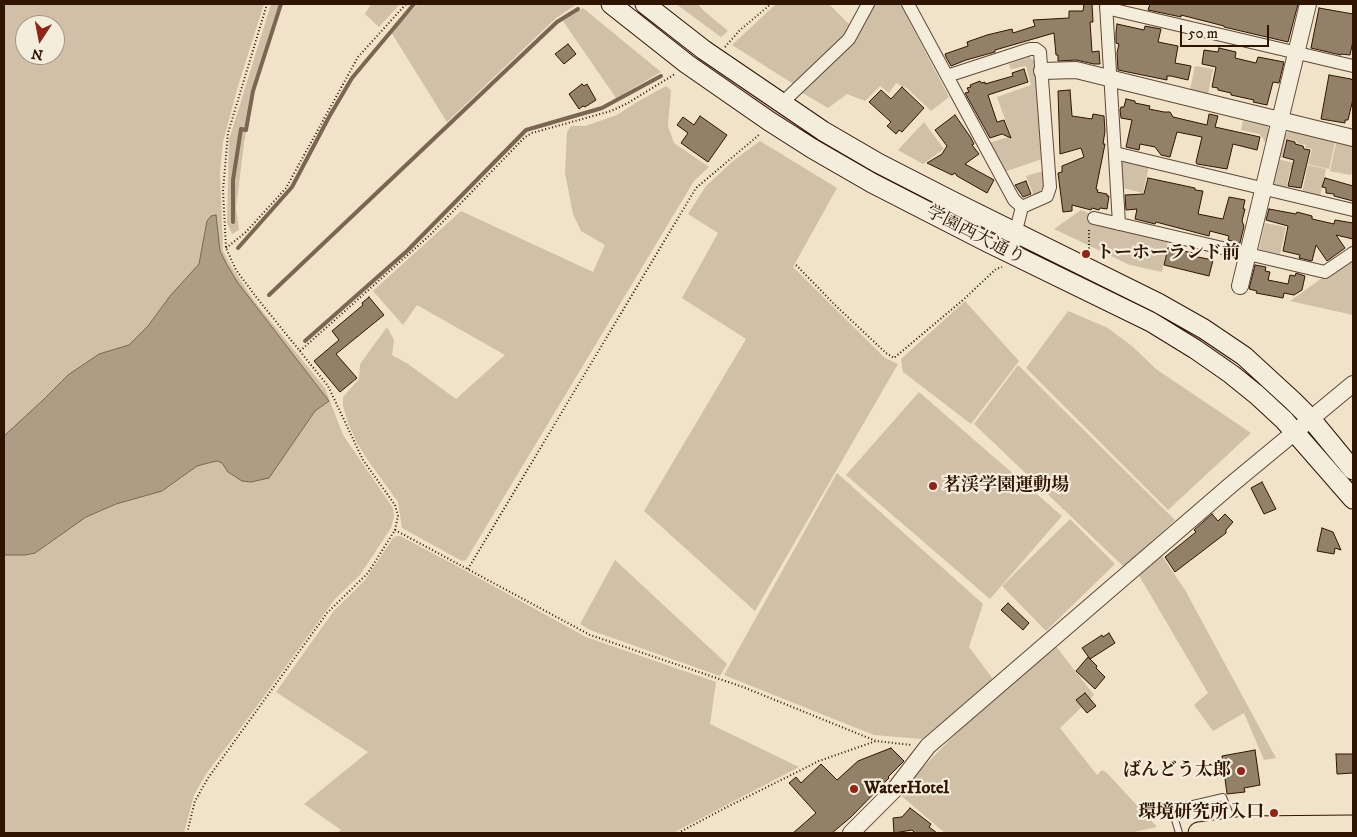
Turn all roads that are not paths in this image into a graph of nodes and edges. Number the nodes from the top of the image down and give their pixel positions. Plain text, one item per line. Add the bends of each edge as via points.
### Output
1 (611, 4) edge
2 (645, 4) edge
3 (868, 4) edge
4 (908, 4) edge
5 (1308, 4) edge
6 (1106, 6) edge
7 (1296, 52) junction
8 (1353, 66) edge
9 (1042, 71) junction
10 (947, 76) junction
11 (1110, 78) junction
12 (782, 104) junction
13 (1280, 120) junction
14 (1353, 138) edge
15 (1115, 153) junction
16 (1263, 188) junction
17 (1022, 207) junction
18 (1353, 210) edge
19 (1094, 218) road end
20 (1119, 224) junction
21 (1016, 233) junction
22 (1353, 253) edge
23 (1248, 254) junction
24 (1007, 260) junction
25 (1240, 286) dead end
26 (1353, 384) edge
27 (1311, 419) junction
28 (1295, 432) junction
29 (1352, 471) edge
30 (1331, 474) junction
31 (1353, 499) edge
32 (1353, 514) edge
33 (1353, 826) edge
34 (1235, 828) junction
35 (852, 833) edge
36 (1179, 833) edge
37 (1199, 833) edge

1 - 24 main road, 学園西大通り via 687,64 769,121
2 - 12 main road, 学園西大通り
3 - 12 street via 848,39
4 - 10 street
5 - 7 street
6 - 7 street
6 - 11 street
7 - 8 street
7 - 13 street
9 - 10 street via 1040,52 1036,49
9 - 11 street via 1076,70
9 - 17 street via 1050,187 1047,196
10 - 17 street via 1014,200
11 - 13 street
11 - 15 street
12 - 21 main road, 学園西大通り via 878,163
13 - 14 street
13 - 16 street
15 - 16 street
15 - 20 street
16 - 18 street
16 - 23 street
17 - 21 street
19 - 20 street
20 - 23 street
21 - 24 street
21 - 27 main road, 学園西大通り via 1204,329 1244,356
22 - 23 street via 1325,272
23 - 25 street
24 - 28 main road, 学園西大通り via 1151,322 1231,374
26 - 27 street
27 - 28 street
27 - 29 main road, 学園西大通り
28 - 30 main road, 学園西大通り
28 - 35 street via 928,746 895,789
30 - 31 main road, 学園西大通り
30 - 32 main road, 学園西大通り
33 - 34 highway
34 - 36 lane via 1223,797 1176,808 1174,816
34 - 37 highway

